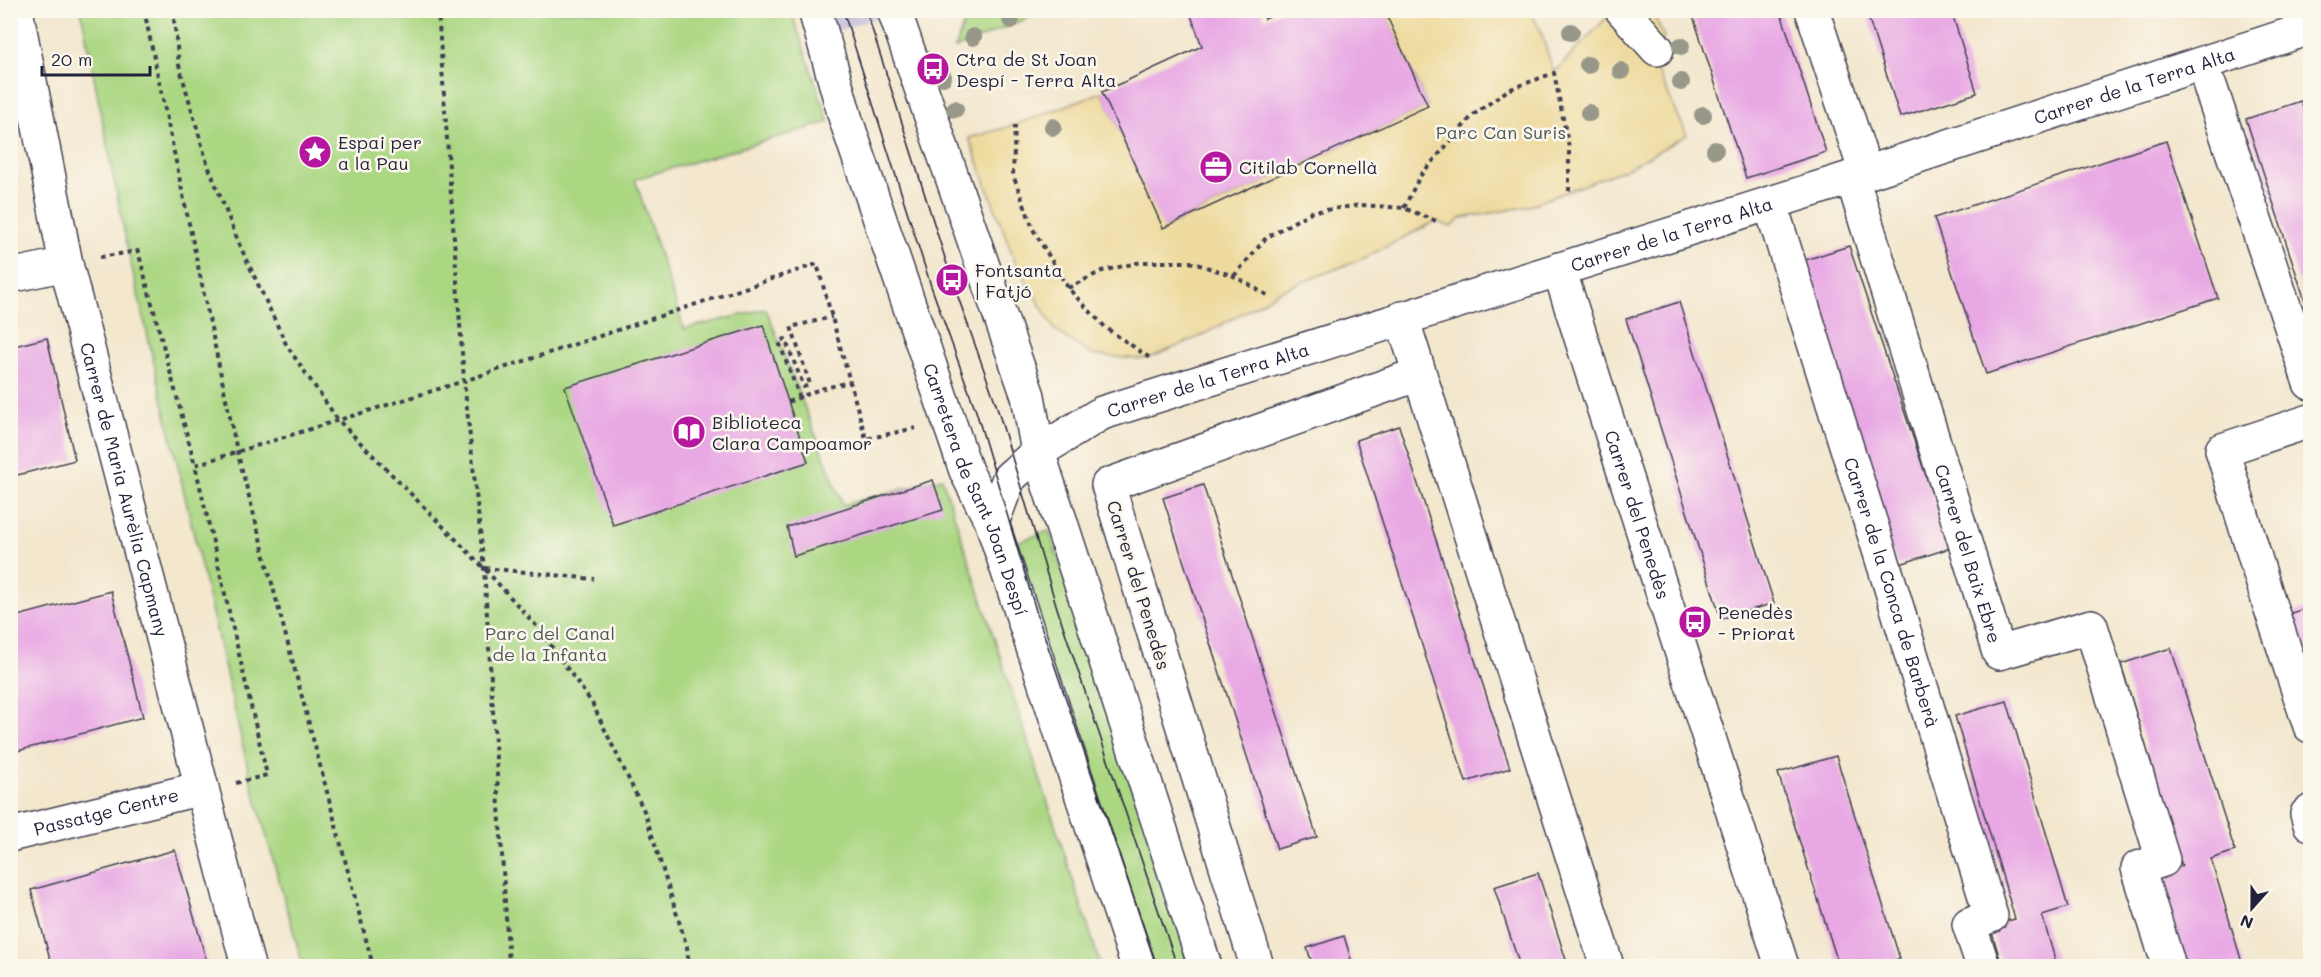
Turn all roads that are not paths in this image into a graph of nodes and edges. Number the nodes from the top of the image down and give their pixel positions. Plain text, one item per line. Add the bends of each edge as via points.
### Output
1 (16, 10) edge
2 (815, 10) edge
3 (894, 10) edge
4 (1622, 10) edge
5 (1812, 10) edge
6 (2310, 28) edge
7 (1657, 49) dead end
8 (2210, 86) dead end
9 (1859, 175) junction
10 (1770, 203) junction
11 (66, 264) junction
12 (1559, 268) junction
13 (10, 276) edge
14 (1402, 318) junction
15 (1419, 375) junction
16 (2310, 383) edge
17 (2310, 421) edge
18 (1038, 452) junction
19 (992, 523) junction
20 (2310, 726) edge
21 (202, 788) junction
22 (2310, 812) edge
23 (2310, 824) edge
24 (10, 835) edge
25 (248, 966) edge
26 (1138, 966) edge
27 (1205, 966) edge
28 (1257, 966) edge
29 (1607, 966) edge
30 (1782, 966) edge
31 (1983, 966) edge
32 (2169, 966) edge

1 - 11 street, Carrer de Maria Aurèlia Capmany
2 - 19 street, Carretera de Sant Joan Despí via 846,120 966,471
3 - 18 street via 1028,396
4 - 7 street
5 - 9 street
6 - 9 street, Carrer de la Terra Alta
8 - 16 street
9 - 10 street, Carrer de la Terra Alta
9 - 32 street, Carrer del Baix Ebre via 1999,653 2091,626 2163,860 2138,868
10 - 12 street, Carrer de la Terra Alta
10 - 31 street, Carrer de la Conca de Barberà via 1991,916 1969,924
11 - 13 street
11 - 21 street, Carrer de Maria Aurèlia Capmany
12 - 14 street, Carrer de la Terra Alta
12 - 30 street, Carrer del Penedès
14 - 15 street
14 - 18 street, Carrer de la Terra Alta via 1102,413
15 - 28 street, Carrer del Penedès via 1108,485
15 - 29 street
17 - 20 street via 2222,450
18 - 19 street, Carrer de la Terra Alta via 1009,478
18 - 27 street
19 - 26 street, Carretera de Sant Joan Despí
21 - 24 street, Passatge Centre
21 - 25 street, Carrer de Maria Aurèlia Capmany
22 - 23 street

